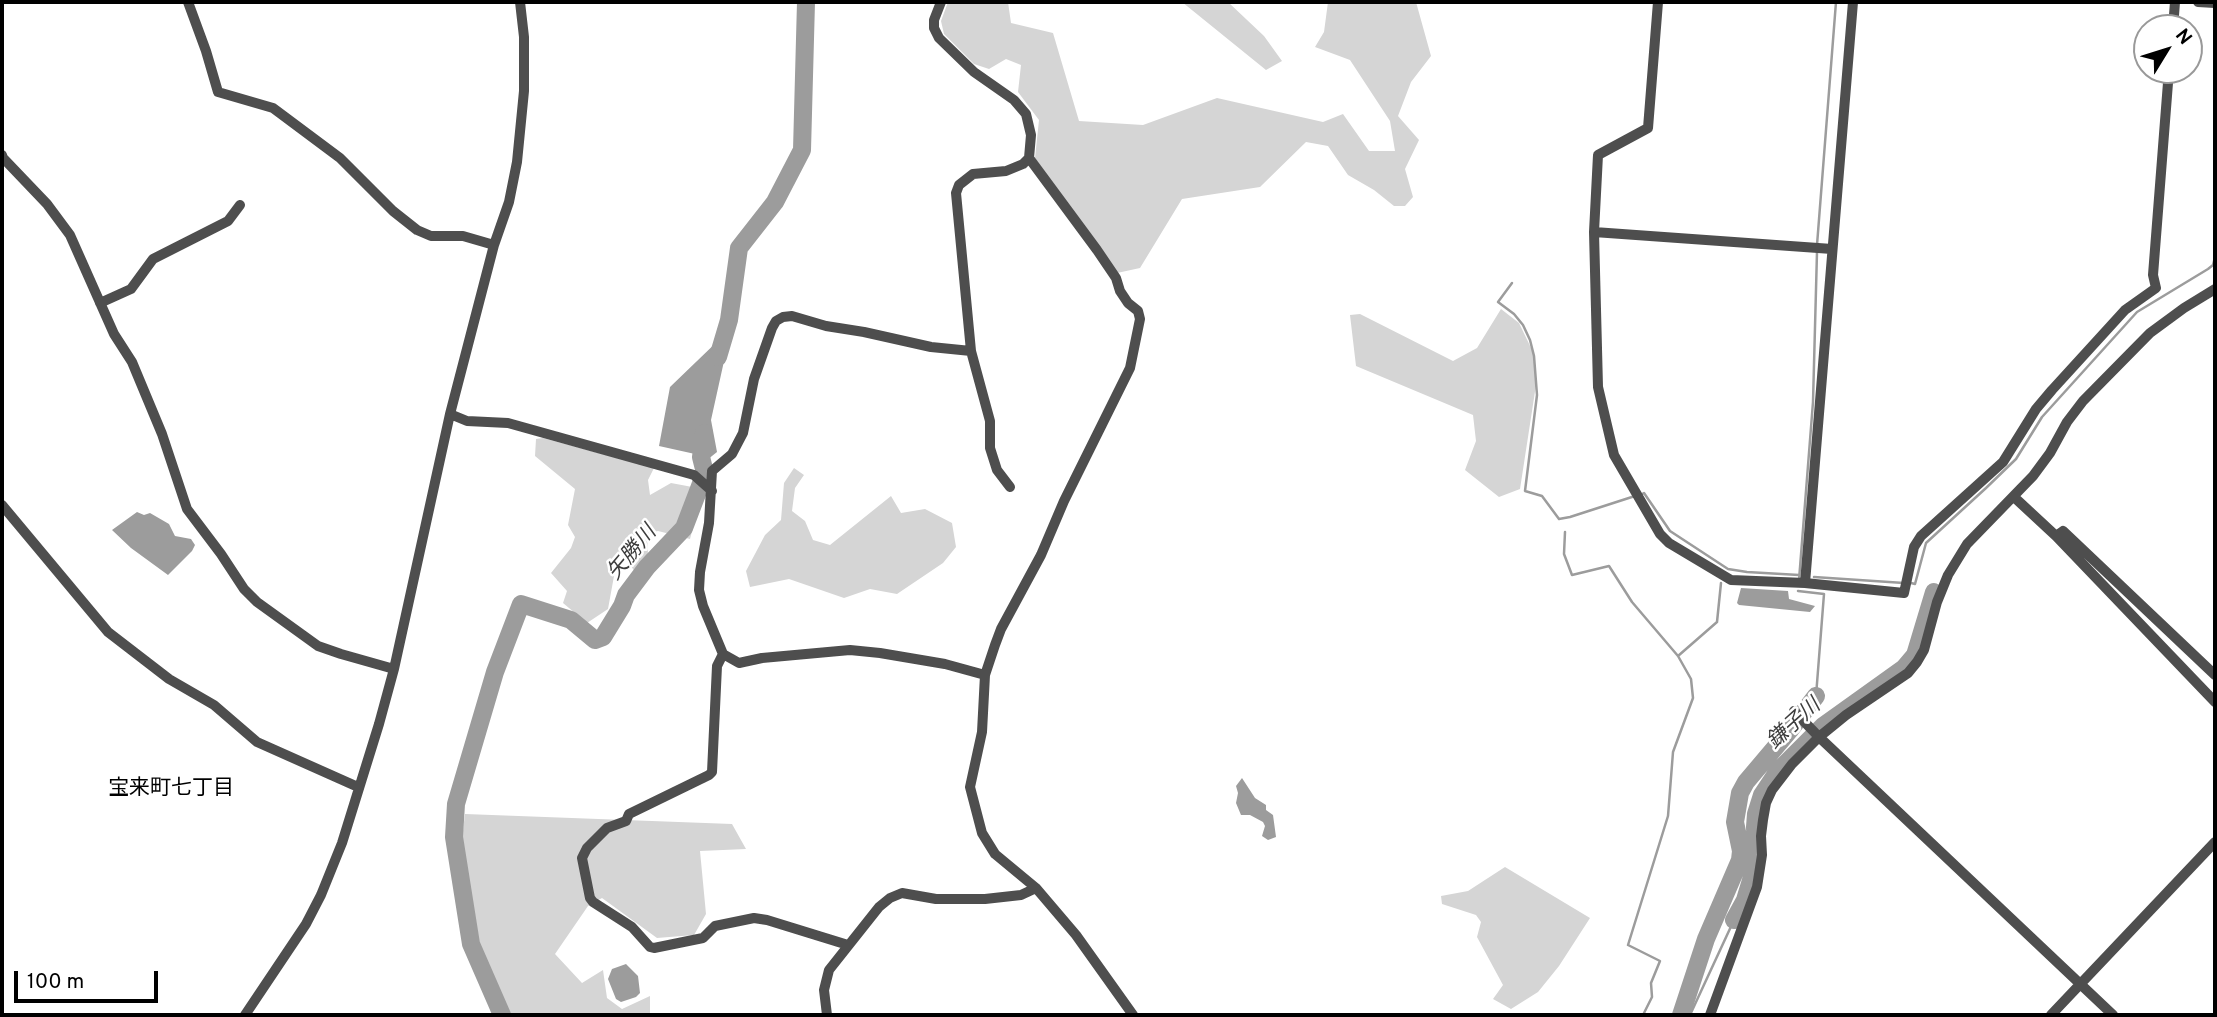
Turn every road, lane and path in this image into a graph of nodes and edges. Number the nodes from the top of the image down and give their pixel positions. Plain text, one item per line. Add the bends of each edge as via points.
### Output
1 (188, 2) edge
2 (520, 2) edge
3 (941, 2) edge
4 (1658, 2) edge
5 (1853, 2) edge
6 (2197, 2) edge
7 (2215, 3) edge
8 (2168, 84) edge
9 (2, 155) edge
10 (1029, 158) junction
11 (240, 205) dead end
12 (1594, 232) junction
13 (494, 246) junction
14 (1832, 249) junction
15 (2215, 289) edge
16 (100, 303) junction
17 (971, 351) junction
18 (450, 414) junction
19 (1010, 487) dead end
20 (712, 491) junction
21 (2014, 497) junction
22 (2, 505) edge
23 (2056, 536) junction
24 (1805, 583) junction
25 (723, 654) junction
26 (394, 669) junction
27 (985, 675) junction
28 (2215, 675) edge
29 (2215, 702) edge
30 (1794, 710) dead end
31 (1819, 737) junction
32 (358, 787) junction
33 (2215, 842) edge
34 (1036, 888) junction
35 (848, 945) junction
36 (2080, 984) junction
37 (245, 1015) edge
38 (827, 1015) edge
39 (1133, 1015) edge
40 (1710, 1015) edge
41 (2051, 1015) edge
42 (2113, 1015) edge

1 - 13 street via 218,92 273,108 340,158 417,230
2 - 13 street via 524,37 520,136 509,202
3 - 10 street via 934,20 939,38 974,72 1020,106 1030,123
4 - 12 street via 1648,128 1598,155
5 - 14 street
6 - 7 street
8 - 24 street via 2155,288 2125,310 2052,390 2003,463 1921,536 1914,547 1904,593
9 - 16 street via 70,235
10 - 17 street via 1006,171 974,174 956,193
10 - 27 street via 1097,250 1140,319 1130,368 1001,629
11 - 16 street via 228,221 153,259 131,289
12 - 14 street
12 - 24 street via 1598,387 1610,446 1640,502 1669,543 1731,580
13 - 18 street
14 - 24 street
15 - 21 street via 2131,350 2083,401 2050,453
16 - 26 street via 132,362 187,509 244,589 318,646
17 - 19 street via 990,421 990,448 997,470
17 - 20 street via 783,317 776,321 754,379 743,433 732,454 712,471
18 - 20 street via 467,421 508,423 694,475
18 - 26 street
20 - 25 street via 699,590
21 - 23 street
21 - 31 street via 1983,525 1958,557 1917,662
22 - 32 street via 108,632 169,679 215,705 257,742
23 - 28 street via 2063,531
23 - 29 street
25 - 27 street via 739,663 850,650 946,664
25 - 35 street via 717,666 712,772 629,814 626,821 607,828 587,848 582,858 590,898 654,948 703,938 715,926 754,918
26 - 32 street
27 - 34 street via 982,732 970,787 982,833 995,854
30 - 31 street
31 - 36 street
31 - 40 street via 1792,764 1766,803 1757,887
32 - 37 street via 342,843 316,905
33 - 36 street
34 - 35 street via 1021,895 985,899 936,899 902,893 879,906
34 - 39 street
35 - 38 street via 825,982
36 - 41 street
36 - 42 street

